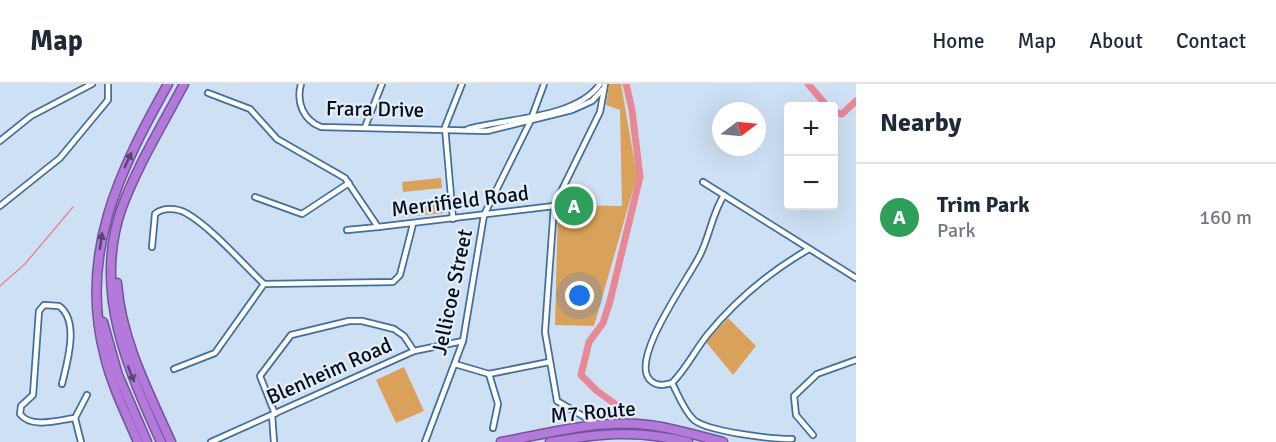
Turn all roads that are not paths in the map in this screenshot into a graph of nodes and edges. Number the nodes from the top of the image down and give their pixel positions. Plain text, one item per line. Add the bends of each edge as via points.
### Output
1 (92, 84) edge
2 (108, 84) edge
3 (168, 84) edge
4 (184, 84) edge
5 (301, 84) edge
6 (382, 84) edge
7 (462, 84) edge
8 (544, 84) edge
9 (600, 86) edge
10 (208, 93) dead end
11 (595, 98) junction
12 (603, 102) junction
13 (530, 119) junction
14 (365, 127) junction
15 (445, 128) junction
16 (0, 141) edge
17 (703, 182) dead end
18 (349, 183) junction
19 (724, 195) junction
20 (255, 197) dead end
21 (0, 206) edge
22 (554, 206) junction
23 (120, 214) junction
24 (484, 215) junction
25 (453, 219) junction
26 (413, 224) junction
27 (378, 227) junction
28 (347, 230) dead end
29 (152, 247) dead end
30 (809, 249) junction
31 (98, 268) junction
32 (856, 278) edge
33 (264, 284) junction
34 (463, 341) junction
35 (414, 351) junction
36 (856, 360) edge
37 (549, 362) junction
38 (455, 364) junction
39 (174, 369) dead end
40 (489, 374) junction
41 (672, 383) junction
42 (62, 384) dead end
43 (87, 395) dead end
44 (274, 414) junction
45 (582, 416) junction
46 (75, 418) junction
47 (493, 428) dead end
48 (603, 429) junction
49 (663, 432) junction
50 (562, 435) junction
51 (813, 435) dead end
52 (792, 440) dead end
53 (81, 442) edge
54 (138, 442) edge
55 (147, 442) edge
56 (160, 442) edge
57 (172, 442) edge
58 (211, 442) edge
59 (274, 442) edge
60 (424, 442) edge
61 (501, 442) edge
62 (550, 442) edge
63 (584, 442) edge
64 (589, 442) edge
65 (688, 442) edge
66 (723, 442) edge

1 - 16 street via 30,116
2 - 21 street via 108,100 60,158
31 -> 3 highway via 102,232 114,191
4 - 23 highway via 141,164
5 - 14 street, Frara Drive via 302,110 314,124 329,128
6 - 14 street
7 - 15 street
8 - 13 street, Jellicoe Street
9 - 11 street, Frara Drive
9 - 12 street
9 - 13 street, Frara Drive via 577,105
10 - 18 street, Merrifield Road via 250,109 277,139
11 - 12 street
11 - 13 street, Frara Drive via 572,110
12 - 22 street
13 - 15 street, Frara Drive via 465,130
13 - 24 street, Jellicoe Street
14 - 15 street, Frara Drive
15 - 25 street
17 - 19 street
18 - 20 street via 302,214
18 - 27 street, Merrifield Road
19 - 30 street
19 - 41 street via 700,255 662,321 646,360 649,379 660,386
22 - 24 street, Merrifield Road
22 - 37 street via 545,332
23 -> 56 highway via 111,274 116,328
23 - 57 highway via 116,247 118,298 131,348
24 - 25 street, Merrifield Road
24 - 34 street, Jellicoe Street
25 - 26 street, Merrifield Road
26 - 27 street, Merrifield Road
26 - 33 street via 400,275 393,282
27 - 28 street
29 - 33 street via 155,214 165,209 185,212
30 - 32 street
30 - 41 street via 770,273 736,306
31 - 54 highway via 95,296 105,357
31 - 55 highway via 101,312 110,352
33 - 39 street via 215,353
34 - 35 street, Blenheim Road
34 - 38 street, Jellicoe Street
35 - 44 street, Blenheim Road
35 - 44 street via 399,332 362,321 317,326 291,334 260,376
36 - 51 street via 817,374 794,396 796,415
37 - 40 street
37 - 45 street via 557,401
38 - 40 street
38 - 60 street, Jellicoe Street
40 - 47 street via 498,404
41 - 52 street via 688,413 700,423
42 - 46 street via 69,327 62,309 44,305 39,311 33,395 21,406 20,414 39,422
43 - 46 street
44 - 58 street, Blenheim Road
44 - 59 street
45 - 48 street
45 - 50 street via 581,423
46 - 53 street
48 - 49 highway, M7 Route
48 - 49 highway, M7 Route via 615,424
48 - 50 highway, M7 Route
48 - 64 street
49 - 65 highway, M7 Route
49 - 66 highway, M7 Route
50 - 61 highway, M7 Route
50 - 62 highway, M7 Route
50 - 63 street

